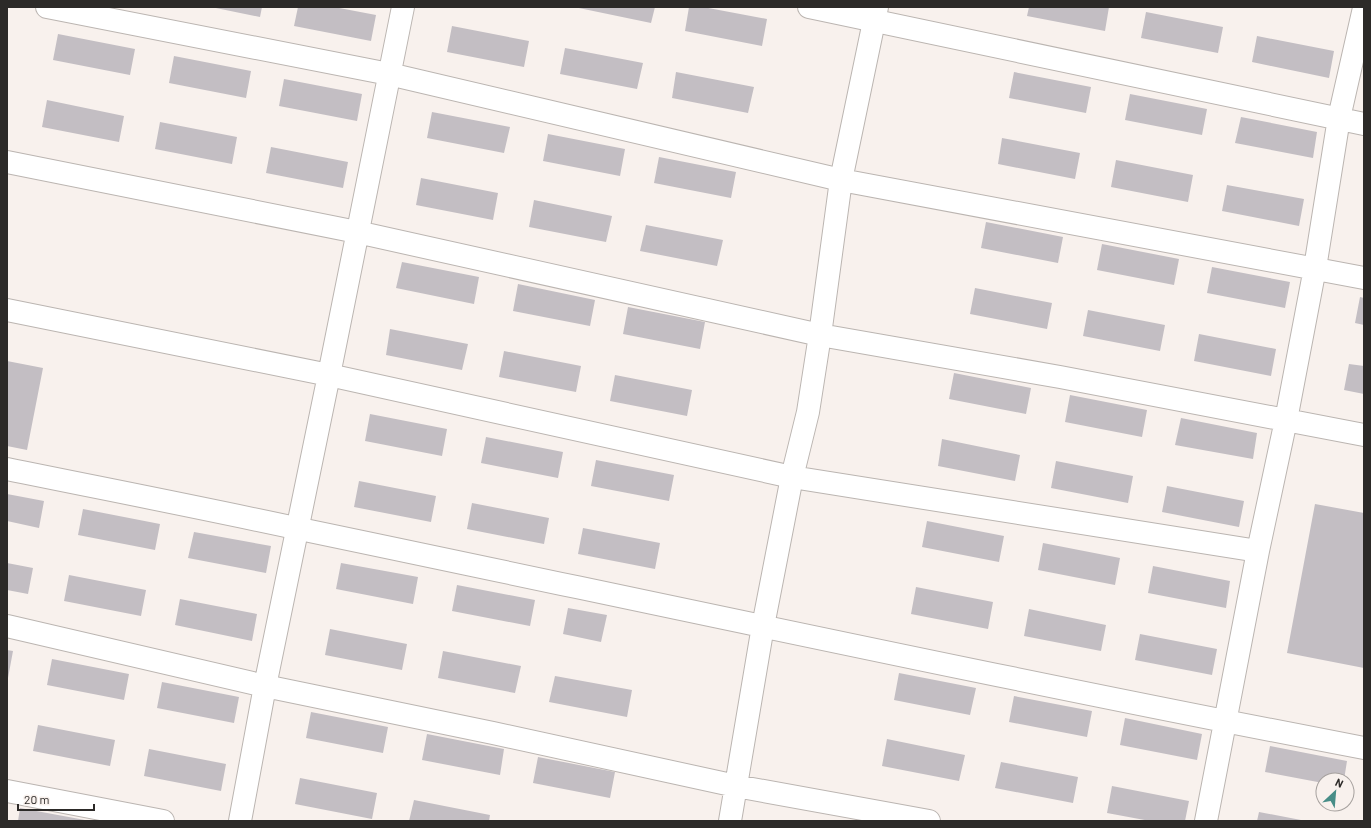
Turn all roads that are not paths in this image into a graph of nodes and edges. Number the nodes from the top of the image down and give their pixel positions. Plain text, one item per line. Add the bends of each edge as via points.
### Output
1 (47, 7) edge
2 (403, 7) edge
3 (809, 7) edge
4 (1364, 8) edge
5 (876, 14) edge
6 (389, 74) junction
7 (1339, 118) junction
8 (1364, 124) edge
9 (7, 162) edge
10 (841, 180) junction
11 (357, 232) junction
12 (1314, 268) junction
13 (1364, 278) edge
14 (7, 310) edge
15 (820, 335) junction
16 (329, 375) junction
17 (1286, 420) junction
18 (1364, 435) edge
19 (7, 469) edge
20 (792, 477) junction
21 (297, 528) junction
22 (1258, 551) junction
23 (7, 626) edge
24 (763, 626) junction
25 (265, 686) junction
26 (1225, 721) junction
27 (1364, 748) edge
28 (736, 786) junction
29 (7, 791) edge
30 (163, 821) edge
31 (240, 821) edge
32 (730, 821) edge
33 (929, 821) edge
34 (1206, 821) edge

1 - 6 street
2 - 6 street
3 - 5 street
4 - 7 street
5 - 7 street
5 - 10 street
6 - 10 street
6 - 11 street
7 - 8 street
7 - 12 street
9 - 11 street
10 - 12 street
10 - 15 street
11 - 15 street
11 - 16 street
12 - 13 street
12 - 17 street
14 - 16 street
15 - 17 street
15 - 20 street via 808,412
16 - 20 street
16 - 21 street
17 - 18 street
17 - 22 street
19 - 21 street
20 - 22 street
20 - 24 street
21 - 24 street
21 - 25 street
22 - 26 street
23 - 25 street
24 - 26 street
24 - 28 street
25 - 28 street
25 - 31 street
26 - 27 street
26 - 34 street
28 - 32 street
28 - 33 street
29 - 30 street

